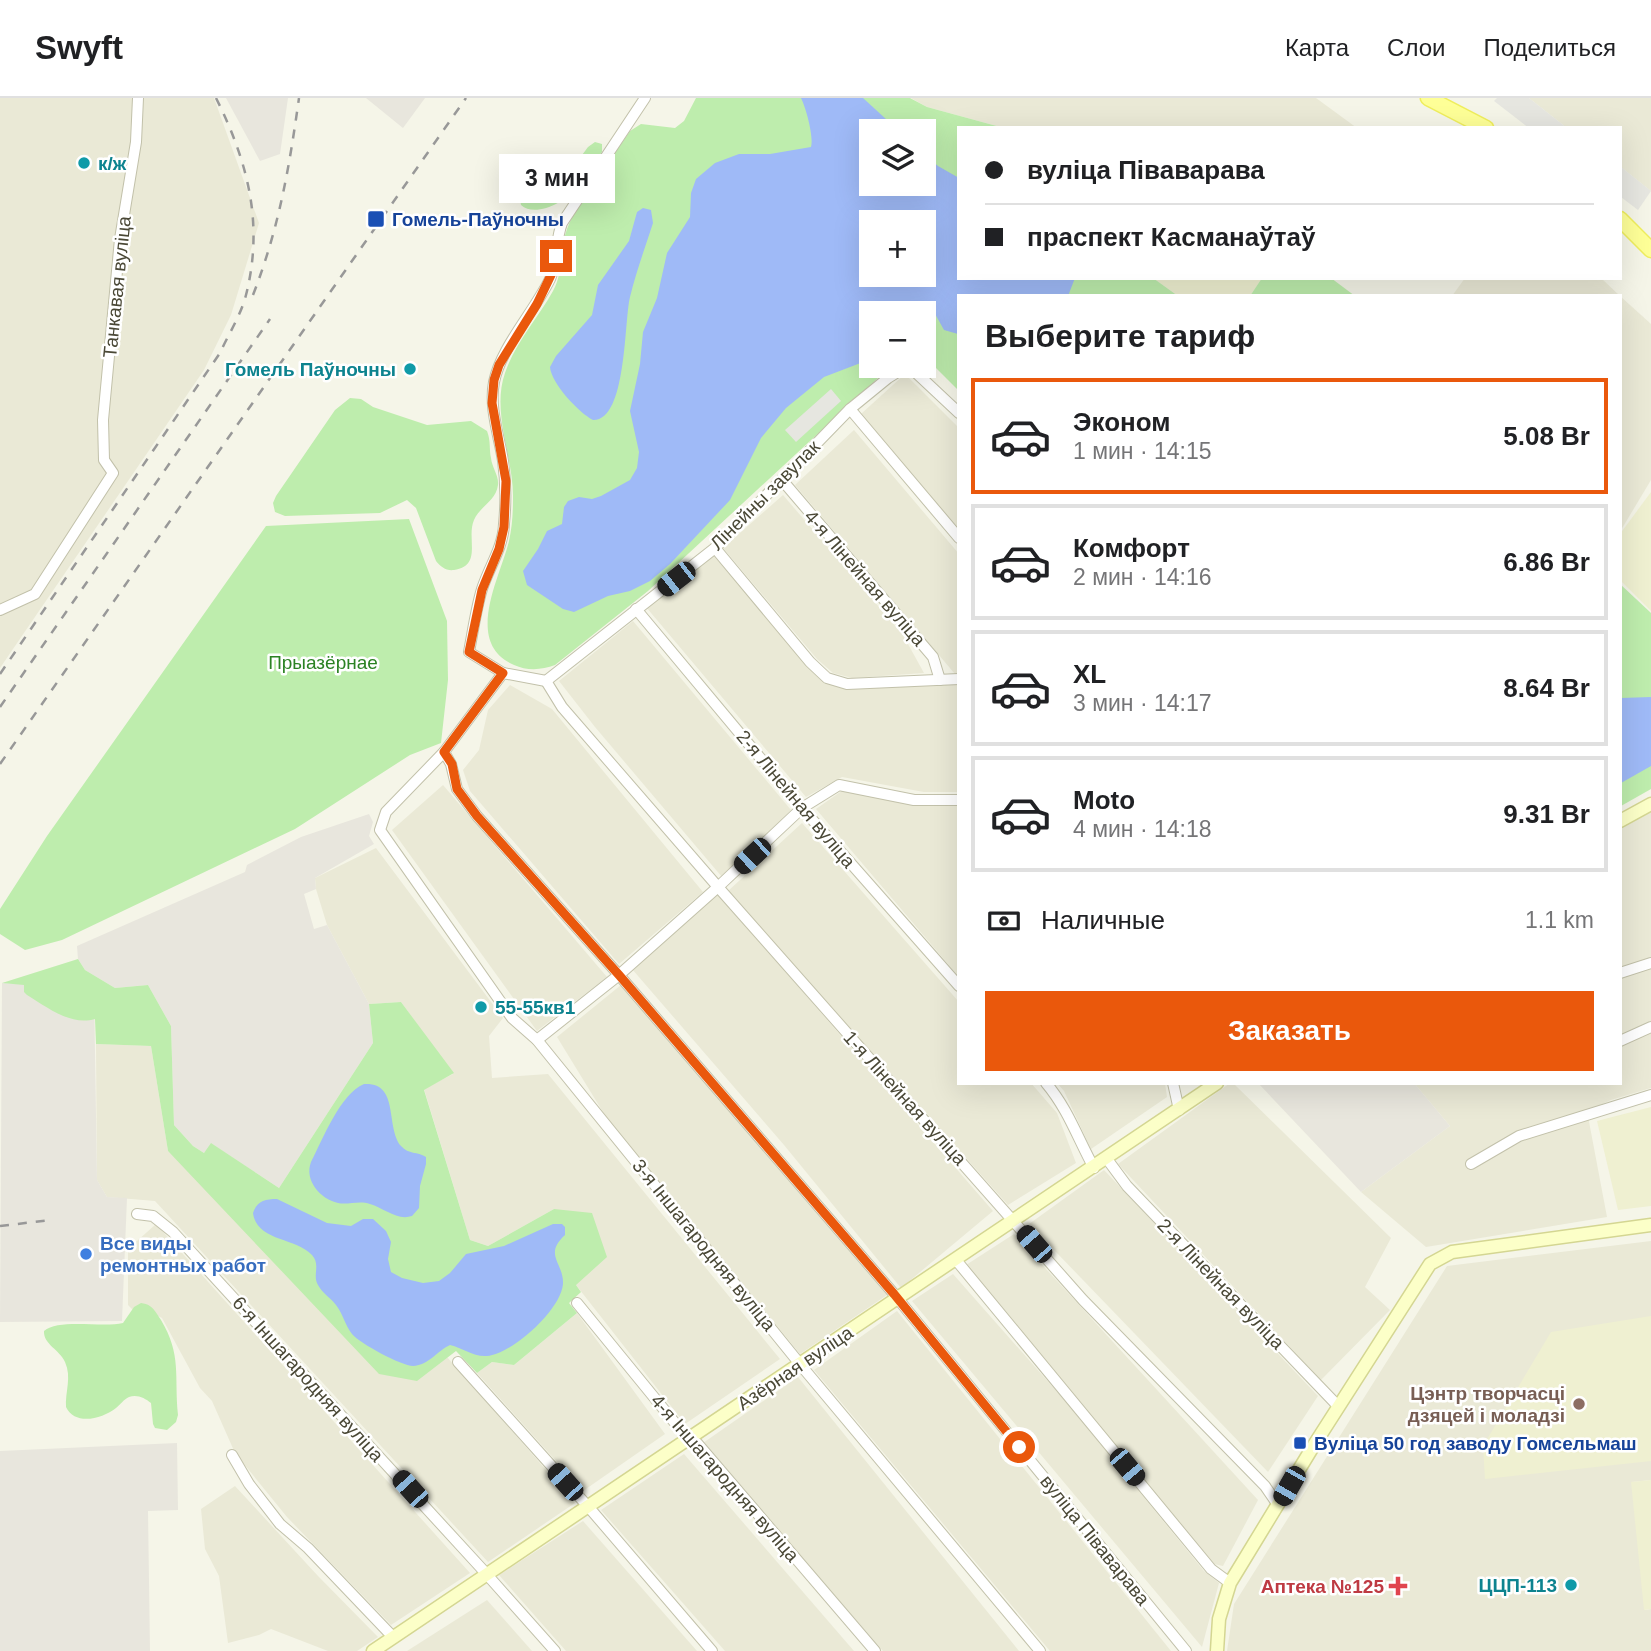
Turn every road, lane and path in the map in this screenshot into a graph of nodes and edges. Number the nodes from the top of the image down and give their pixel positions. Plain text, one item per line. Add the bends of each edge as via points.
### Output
1 (138, 98) edge
2 (645, 98) edge
3 (1432, 99) edge
4 (1482, 126) edge
5 (1622, 221) edge
6 (1651, 250) edge
7 (850, 409) junction
8 (957, 411) edge
9 (782, 480) junction
10 (957, 536) edge
11 (715, 548) junction
12 (636, 609) junction
13 (0, 610) edge
14 (503, 673) junction
15 (957, 679) edge
16 (940, 680) junction
17 (546, 681) junction
18 (444, 752) junction
19 (957, 800) edge
20 (1651, 804) edge
21 (802, 808) junction
22 (1622, 820) edge
23 (718, 887) junction
24 (1651, 963) edge
25 (1622, 972) edge
26 (619, 975) junction
27 (957, 984) edge
28 (1651, 1027) edge
29 (537, 1040) junction
30 (1622, 1040) edge
31 (1047, 1085) edge
32 (1173, 1085) edge
33 (1214, 1085) edge
34 (1651, 1095) edge
35 (1179, 1110) junction
36 (1107, 1159) junction
37 (1471, 1164) dead end
38 (1094, 1168) junction
39 (137, 1214) dead end
40 (1014, 1221) junction
41 (1651, 1225) edge
42 (956, 1260) junction
43 (898, 1299) junction
44 (577, 1303) dead end
45 (458, 1362) dead end
46 (800, 1364) junction
47 (1338, 1406) junction
48 (690, 1438) junction
49 (232, 1455) dead end
50 (1278, 1505) junction
51 (587, 1507) junction
52 (487, 1574) junction
53 (1230, 1583) junction
54 (393, 1637) junction
55 (373, 1651) edge
56 (555, 1651) edge
57 (712, 1651) edge
58 (875, 1651) edge
59 (1040, 1651) edge
60 (1186, 1651) edge
61 (1217, 1651) edge

1 - 13 street, Танкавая вуліца via 103,420 104,460 113,473 34,594
2 - 14 street via 562,223 551,275 494,380 492,403 506,481 504,527 482,590 469,652
3 - 4 main road
5 - 6 main road
7 - 8 street, Лінейны завулак via 888,378 911,368
7 - 9 street, Лінейны завулак
7 - 10 street
9 - 11 street, Лінейны завулак
9 - 16 street, 4-я Лінейная вуліца via 933,657
11 - 12 street, Лінейны завулак
11 - 16 street via 827,678 847,684
12 - 17 street, Лінейны завулак
12 - 21 street, 2-я Лінейная вуліца
14 - 17 street
14 - 18 street
15 - 16 street
17 - 23 street, 1-я Лінейная вуліца via 562,707
18 - 26 street, вуліца Піваварава via 452,764 457,789 477,816
18 - 29 street, 3-я Іншагародняя вуліца via 386,812 380,830 512,1018
19 - 21 street via 914,800 839,785
20 - 22 street
21 - 23 street
21 - 27 street, 2-я Лінейная вуліца
23 - 26 street
23 - 40 street, 1-я Лінейная вуліца
24 - 25 street
26 - 29 street
26 - 43 street, вуліца Піваварава
28 - 30 street
29 - 46 street, 3-я Іншагародняя вуліца
31 - 38 street via 1066,1110
32 - 35 street
33 - 35 street, Азёрная вуліца
34 - 37 street via 1519,1136
35 - 36 street, Азёрная вуліца
36 - 38 street, Азёрная вуліца
36 - 47 street, 2-я Лінейная вуліца via 1127,1186
38 - 40 street, Азёрная вуліца
39 - 52 street, 6-я Іншагародняя вуліца via 153,1216 173,1232
40 - 42 street, Азёрная вуліца
40 - 50 street, 1-я Лінейная вуліца
41 - 47 street via 1442,1255 1430,1264
42 - 43 street, Азёрная вуліца
42 - 53 street via 1211,1569
43 - 46 street, Азёрная вуліца
43 - 60 street, вуліца Піваварава
44 - 48 street, 4-я Іншагародняя вуліца
45 - 51 street
46 - 48 street, Азёрная вуліца
46 - 59 street, 3-я Іншагародняя вуліца
47 - 50 street
48 - 51 street, Азёрная вуліца
48 - 58 street, 4-я Іншагародняя вуліца
49 - 54 street via 280,1524
50 - 53 street
51 - 52 street, Азёрная вуліца
51 - 57 street
52 - 54 street, Азёрная вуліца
52 - 56 street, 6-я Іншагародняя вуліца
53 - 61 street via 1219,1619
54 - 55 street, Азёрная вуліца

